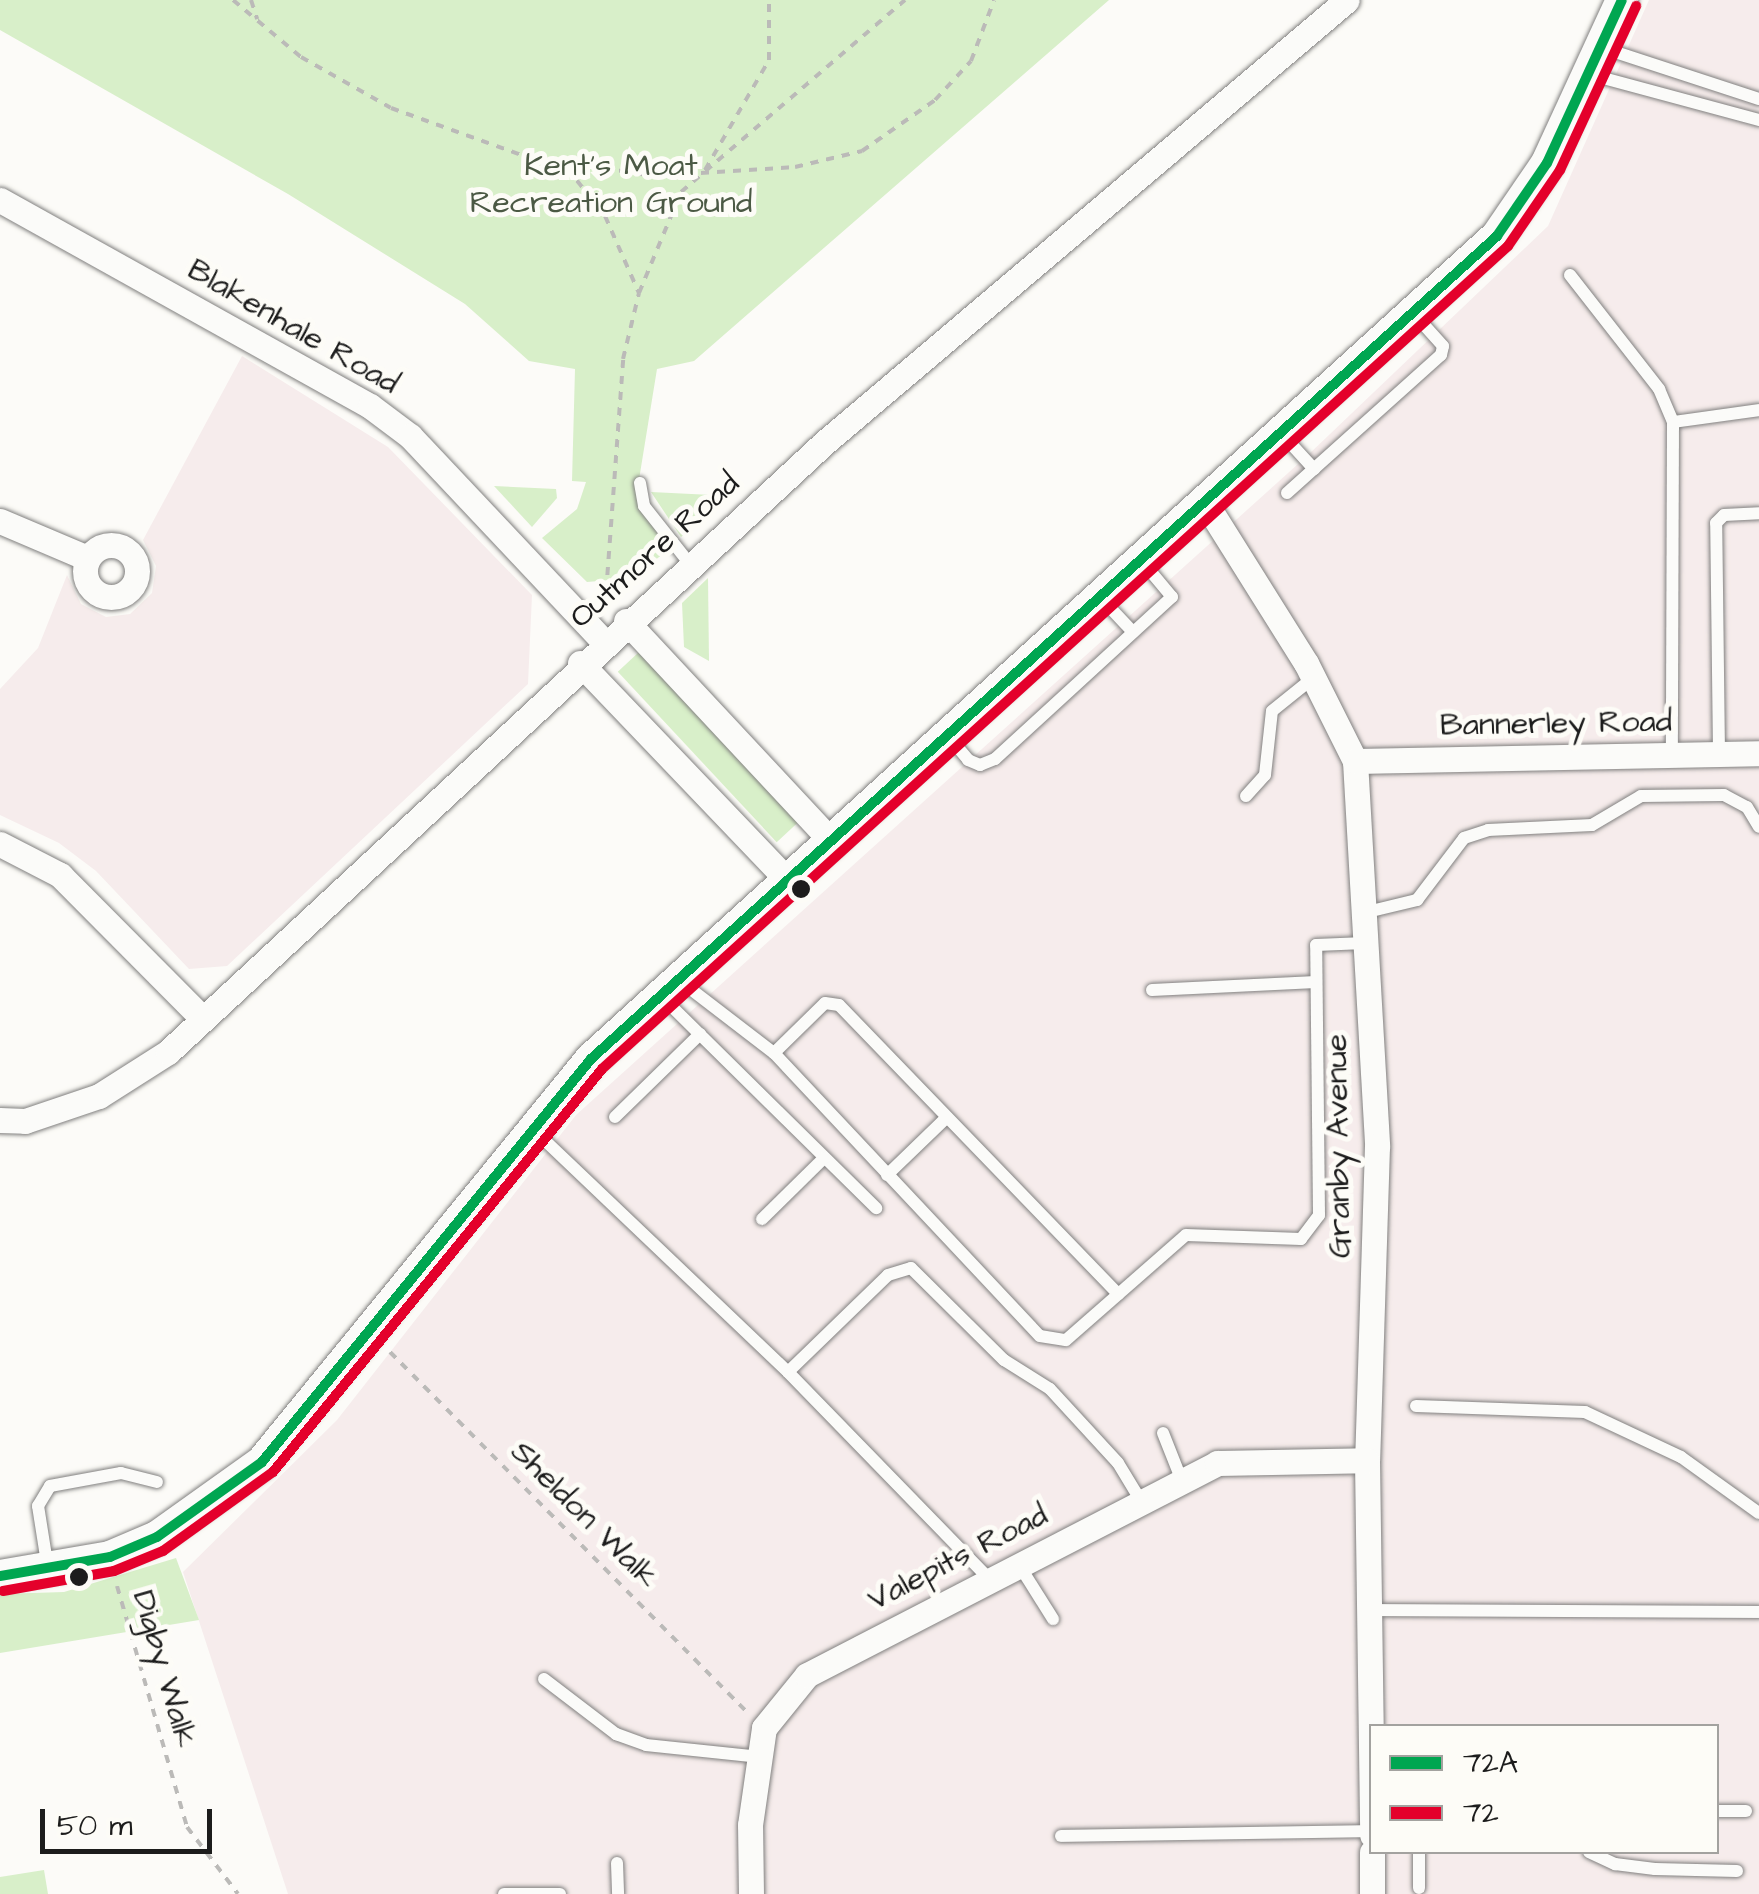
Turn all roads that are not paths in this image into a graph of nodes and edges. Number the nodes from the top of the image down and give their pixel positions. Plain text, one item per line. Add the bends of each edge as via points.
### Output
1 (1347, 0) edge
2 (1622, 0) edge
3 (1598, 62) junction
4 (1759, 99) edge
5 (1759, 120) edge
6 (0, 200) edge
7 (1570, 275) dead end
8 (1412, 312) junction
9 (1759, 410) edge
10 (1673, 422) junction
11 (1279, 431) junction
12 (1314, 470) junction
13 (640, 483) dead end
14 (1288, 494) dead end
15 (1202, 499) junction
16 (1759, 514) edge
17 (0, 521) edge
18 (87, 558) dead end
19 (1140, 559) junction
20 (690, 564) junction
21 (1100, 596) junction
22 (626, 621) junction
23 (1133, 632) junction
24 (602, 642) junction
25 (580, 664) junction
26 (1314, 678) junction
27 (949, 737) junction
28 (1672, 753) junction
29 (1719, 753) junction
30 (1759, 753) edge
31 (1355, 760) junction
32 (1246, 796) dead end
33 (1759, 827) edge
34 (833, 843) junction
35 (0, 844) edge
36 (790, 882) junction
37 (1364, 913) junction
38 (1365, 943) junction
39 (1316, 982) junction
40 (671, 989) junction
41 (1152, 990) dead end
42 (203, 1019) junction
43 (700, 1034) junction
44 (774, 1053) junction
45 (615, 1117) dead end
46 (947, 1117) junction
47 (0, 1120) edge
48 (536, 1132) junction
49 (824, 1158) junction
50 (887, 1174) junction
51 (876, 1208) dead end
52 (762, 1219) dead end
53 (1118, 1294) junction
54 (788, 1372) junction
55 (1416, 1406) dead end
56 (1163, 1433) dead end
57 (1367, 1460) junction
58 (1182, 1481) junction
59 (156, 1482) dead end
60 (1141, 1502) junction
61 (1759, 1514) edge
62 (1017, 1563) junction
63 (48, 1571) junction
64 (0, 1576) edge
65 (988, 1578) junction
66 (1369, 1610) junction
67 (1759, 1612) edge
68 (1053, 1619) dead end
69 (544, 1678) dead end
70 (1370, 1724) edge
71 (760, 1757) junction
72 (1719, 1811) edge
73 (1746, 1811) dead end
74 (1369, 1833) edge
75 (1061, 1836) dead end
76 (1372, 1854) edge
77 (1419, 1854) edge
78 (1594, 1854) edge
79 (618, 1863) dead end
80 (1737, 1871) dead end
81 (1419, 1888) dead end
82 (504, 1894) edge
83 (560, 1894) edge
84 (618, 1894) edge
85 (751, 1894) edge
86 (1372, 1894) edge

1 - 20 street, Outmore Road
2 - 3 street
3 - 4 lane
3 - 5 lane
3 - 8 street via 1528,196 1496,236
6 - 24 street, Blakenhale Road via 370,406 410,436
7 - 10 lane via 1659,389
8 - 11 street
8 - 12 lane via 1443,346 1442,355
9 - 10 lane
10 - 28 lane
11 - 12 lane
11 - 15 street
12 - 14 lane
13 - 20 lane via 644,506
15 - 19 street
15 - 26 street, Granby Avenue
16 - 29 lane via 1724,514 1716,523
17 - 18 street
19 - 21 street
19 - 23 lane via 1172,596
20 - 22 street, Outmore Road
21 - 23 lane
21 - 27 street
22 - 24 street, Outmore Road
22 - 34 street
23 - 27 lane via 995,758 980,765 968,760
24 - 25 street, Outmore Road
25 - 36 street
25 - 42 street, Outmore Road
26 - 31 street, Granby Avenue
26 - 32 lane via 1272,711 1265,775
27 - 34 street
28 - 29 street, Bannerley Road
28 - 31 street, Bannerley Road
29 - 30 street, Bannerley Road
31 - 37 street, Granby Avenue
33 - 37 lane via 1737,799 1641,796 1592,826 1488,830 1464,838 1417,900
34 - 36 street
35 - 42 street via 60,874
36 - 40 street
37 - 38 street, Granby Avenue
38 - 39 lane via 1316,945
38 - 57 street, Granby Avenue via 1377,1146
39 - 41 lane
39 - 53 lane via 1319,1215 1301,1239 1186,1234
40 - 43 lane
40 - 44 lane
40 - 48 street via 592,1059
42 - 47 street, Outmore Road via 132,1079 99,1096 25,1122
43 - 45 lane
43 - 49 lane
44 - 46 lane via 826,1003 839,1005
44 - 50 lane
46 - 50 lane
46 - 53 lane
48 - 54 lane
48 - 63 street via 262,1462 205,1508 110,1557
49 - 51 lane
49 - 52 lane
50 - 53 lane via 1040,1336 1066,1340
54 - 60 lane via 888,1276 911,1268 1004,1360 1050,1388 1118,1463
54 - 65 lane
55 - 61 lane via 1585,1412 1681,1457
56 - 58 lane
57 - 58 street, Valepits Road via 1217,1463
57 - 66 street, Granby Avenue
58 - 60 street, Valepits Road
59 - 63 lane via 121,1473 41,1493
60 - 62 street, Valepits Road
62 - 65 street, Valepits Road
62 - 68 lane
63 - 64 street
65 - 71 street, Valepits Road via 807,1676 764,1728
66 - 67 lane
66 - 70 street, Granby Avenue
69 - 71 lane via 616,1734 646,1745
71 - 85 street via 750,1825
72 - 73 lane
74 - 75 lane
76 - 86 street
77 - 81 lane
78 - 80 lane via 1654,1870
79 - 84 lane
82 - 83 lane

